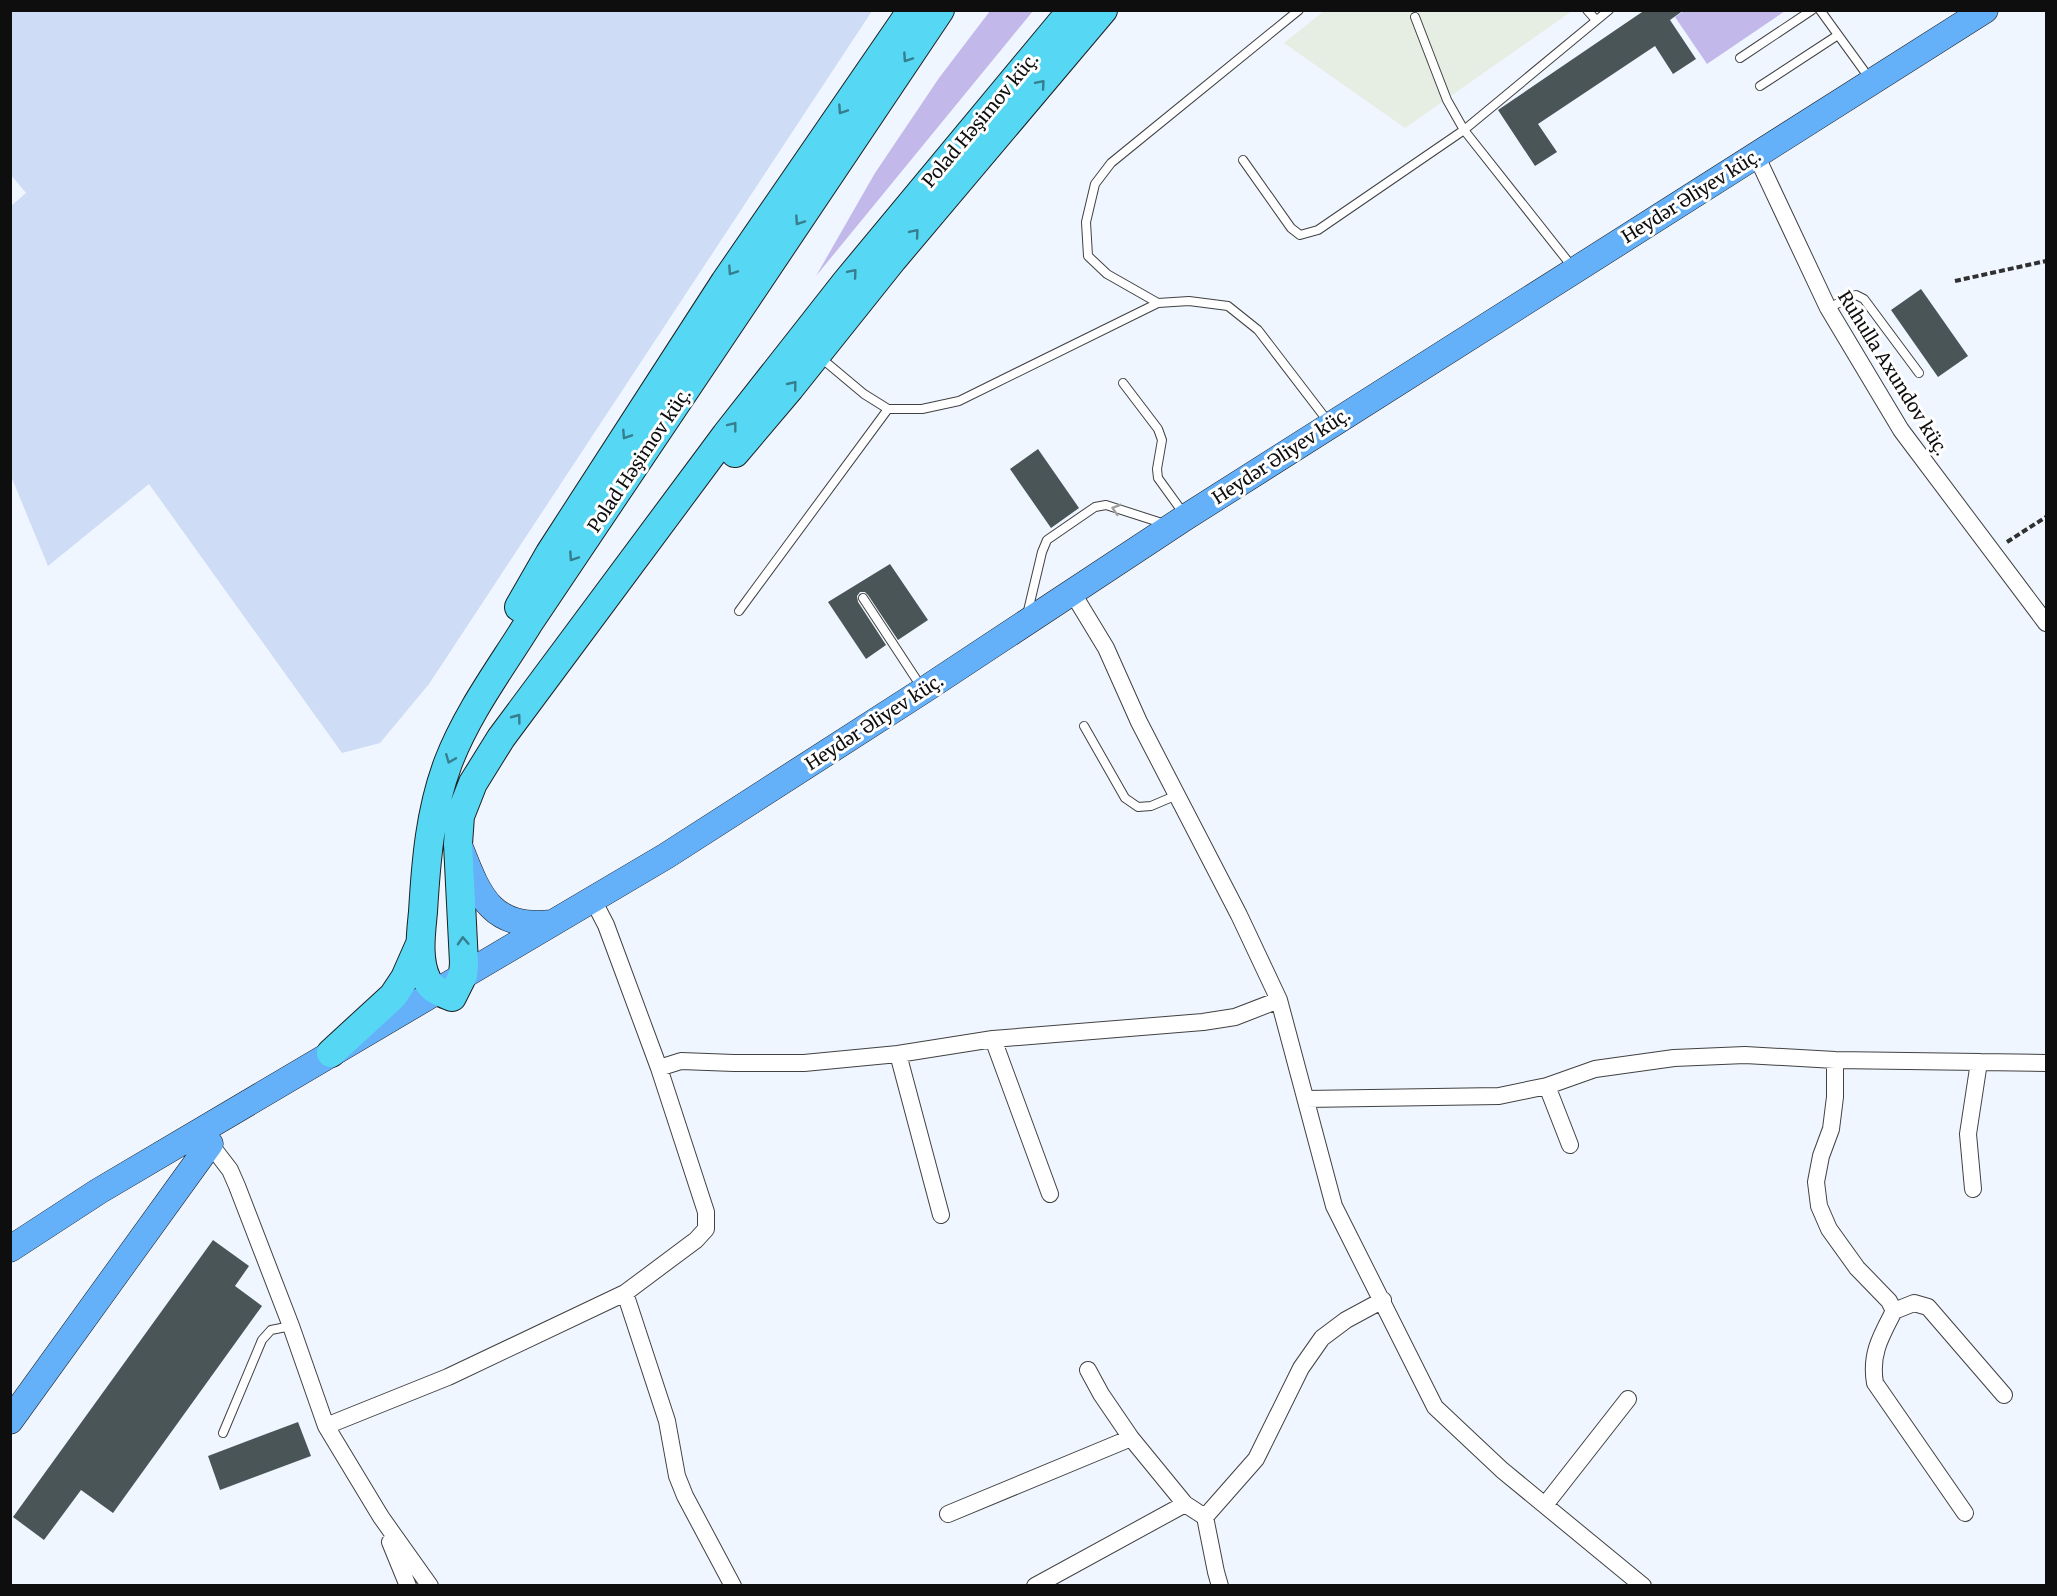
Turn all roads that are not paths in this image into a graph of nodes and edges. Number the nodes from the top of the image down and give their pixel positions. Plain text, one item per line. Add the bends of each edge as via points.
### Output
1 (912, 10) edge
2 (940, 10) edge
3 (1072, 10) edge
4 (1103, 10) edge
5 (1299, 10) edge
6 (1587, 10) edge
7 (1609, 10) edge
8 (1812, 10) edge
9 (1820, 10) edge
10 (1985, 10) edge
11 (1415, 17) dead end
12 (1596, 20) junction
13 (1838, 35) junction
14 (1740, 58) dead end
15 (1872, 82) junction
16 (1760, 86) dead end
17 (1464, 130) junction
18 (1756, 155) junction
19 (1243, 160) dead end
20 (1574, 269) junction
21 (1158, 303) junction
22 (1828, 308) junction
23 (817, 354) junction
24 (1919, 373) dead end
25 (1124, 383) dead end
26 (888, 409) junction
27 (1330, 424) junction
28 (1179, 521) junction
29 (1072, 592) junction
30 (863, 598) dead end
31 (739, 611) dead end
32 (1026, 623) junction
33 (2046, 623) edge
34 (564, 653) junction
35 (924, 690) junction
36 (1084, 726) dead end
37 (464, 727) junction
38 (1177, 795) junction
39 (458, 844) junction
40 (587, 904) junction
41 (553, 923) junction
42 (421, 943) junction
43 (452, 997) junction
44 (1278, 1000) junction
45 (993, 1039) junction
46 (331, 1053) junction
47 (898, 1054) junction
48 (1835, 1060) junction
49 (1979, 1062) junction
50 (2046, 1063) edge
51 (659, 1068) junction
52 (1547, 1086) junction
53 (1306, 1099) junction
54 (210, 1144) junction
55 (1570, 1145) dead end
56 (1973, 1190) dead end
57 (1050, 1194) dead end
58 (940, 1215) dead end
59 (10, 1250) edge
60 (10, 1263) edge
61 (625, 1293) junction
62 (1383, 1300) junction
63 (1894, 1311) junction
64 (291, 1326) junction
65 (1088, 1370) dead end
66 (2004, 1395) dead end
67 (1628, 1399) dead end
68 (10, 1421) edge
69 (326, 1426) junction
70 (223, 1433) dead end
71 (1131, 1438) junction
72 (1185, 1504) junction
73 (1545, 1505) junction
74 (1965, 1513) dead end
75 (948, 1514) dead end
76 (381, 1517) junction
77 (1205, 1517) junction
78 (1639, 1584) edge
79 (408, 1586) edge
80 (430, 1586) edge
81 (734, 1586) edge
82 (1035, 1586) edge
83 (1220, 1586) edge

1 -> 37 highway via 725,282 550,553 491,661
2 -> 37 highway, Polad Həşimov küç. via 528,624
34 -> 3 highway, Polad Həşimov küç. via 832,299
23 -> 4 highway
5 - 21 lane via 1111,163 1095,184 1086,222 1088,256 1107,274
6 - 12 lane
7 - 12 lane
8 - 14 lane
9 - 13 lane
10 - 15 main road, Heydər Əliyev küç.
11 - 17 lane via 1447,100
12 - 17 lane
13 - 15 lane
13 - 16 lane
15 - 18 main road, Heydər Əliyev küç.
17 - 19 lane via 1318,230 1300,235
17 - 20 lane
18 - 20 main road, Heydər Əliyev küç.
18 - 22 street, Ruhulla Axundov küç.
20 - 27 main road, Heydər Əliyev küç.
21 - 26 lane via 959,401 922,409
21 - 27 lane via 1189,301 1228,306 1258,330
22 - 24 lane via 1856,295 1864,299
22 - 33 street, Ruhulla Axundov küç. via 1900,430
23 - 26 lane
34 -> 23 highway
25 - 28 lane via 1158,429 1162,440 1158,478
26 - 31 lane
27 - 28 main road, Heydər Əliyev küç.
28 - 29 main road, Heydər Əliyev küç.
28 -> 32 lane via 1106,505 1095,507 1047,540
29 - 32 main road, Heydər Əliyev küç.
29 - 38 street via 1106,648
30 - 35 lane
32 - 35 main road, Heydər Əliyev küç.
39 -> 34 highway, Polad Həşimov küç. via 463,806 473,783
35 - 40 main road, Heydər Əliyev küç.
36 - 38 lane via 1131,803 1150,806
37 -> 42 highway, Polad Həşimov küç. via 437,797 425,872
38 - 44 street
39 - 41 main road via 489,906 507,919
43 -> 39 highway, Polad Həşimov küç. via 465,963
40 - 41 main road
40 - 43 main road
40 - 51 street via 606,925
41 - 46 main road
42 - 43 highway via 422,967 428,982
42 - 46 highway via 393,996
43 - 54 main road
44 - 45 street via 1235,1017 1203,1022
44 - 53 street
45 - 47 street
45 - 57 street
46 - 59 main road via 99,1191
47 - 51 street via 804,1063 681,1061
47 - 58 street
48 - 49 street
48 - 52 street via 1745,1055 1674,1058 1595,1069
48 - 63 street via 1831,1129 1816,1182 1819,1206 1829,1229
49 - 50 street
49 - 56 street via 1968,1134
51 - 61 street via 706,1212 706,1229
52 - 53 street via 1499,1096
52 - 55 street
53 - 62 street via 1334,1206
54 - 60 main road
54 - 64 street via 230,1170
54 - 68 main road
61 - 69 street via 447,1377
61 - 81 street via 667,1421 677,1476 702,1531
62 - 73 street via 1435,1407
62 - 77 street via 1322,1338 1301,1368 1256,1459
63 - 66 street via 1914,1303 1928,1307
63 - 74 street via 1878,1342 1872,1368 1875,1383
64 - 69 street
64 - 70 lane via 272,1330 262,1340
65 - 71 street
67 - 73 street
69 - 76 street
71 - 72 street
71 - 75 street
72 - 77 street
72 - 82 street
73 - 78 street
76 - 79 street
76 - 80 street
77 - 83 street

